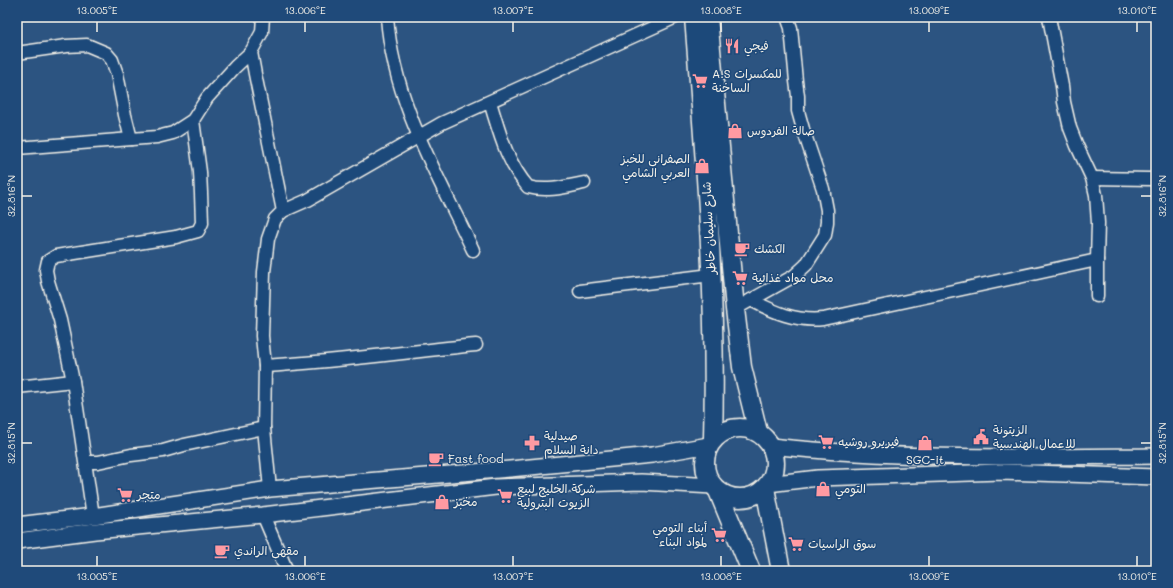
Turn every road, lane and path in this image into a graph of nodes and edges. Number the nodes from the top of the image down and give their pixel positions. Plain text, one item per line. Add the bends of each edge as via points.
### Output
1 (263, 17) edge
2 (387, 17) edge
3 (676, 17) edge
4 (694, 17) edge
5 (708, 17) edge
6 (787, 17) edge
7 (1049, 17) edge
8 (656, 21) edge
9 (251, 52) junction
10 (17, 53) edge
11 (490, 102) junction
12 (192, 120) junction
13 (419, 137) junction
14 (131, 139) junction
15 (17, 148) edge
16 (1092, 178) junction
17 (1156, 178) edge
18 (584, 183) dead end
19 (283, 210) junction
20 (473, 250) dead end
21 (1097, 260) junction
22 (712, 275) junction
23 (580, 291) dead end
24 (1097, 296) dead end
25 (751, 300) junction
26 (735, 309) junction
27 (476, 345) dead end
28 (265, 366) junction
29 (73, 380) junction
30 (17, 388) edge
31 (264, 428) junction
32 (758, 432) junction
33 (711, 442) junction
34 (771, 446) junction
35 (1156, 456) edge
36 (86, 462) junction
37 (1156, 477) edge
38 (767, 486) junction
39 (716, 489) junction
40 (270, 490) junction
41 (263, 515) junction
42 (93, 516) junction
43 (17, 525) edge
44 (17, 540) edge
45 (287, 571) edge
46 (751, 571) edge
47 (781, 571) edge

1 - 9 street via 262,32
2 - 13 street via 390,44 400,84
3 - 8 street
4 - 22 main road, شارع سليمان خاطر
5 - 26 main road, شارع سليمان خاطر
6 - 25 street via 791,28 798,111 823,189 827,222 825,235 806,265 794,276
7 - 16 street via 1070,128
8 - 11 street
9 - 12 street via 207,98
9 - 19 street
10 - 14 street via 87,45 106,53 112,60 117,74
11 - 13 street via 442,123
11 - 18 street via 512,165 528,187 539,190
12 - 14 street via 173,133
12 - 29 street via 202,193 202,223 198,231 176,237 56,256 48,261 48,280
13 - 19 street via 308,200
13 - 20 street
14 - 15 street
16 - 17 street
16 - 21 street via 1098,223
19 - 28 street via 275,219 268,239 264,272 262,336
21 - 24 street
21 - 25 street via 823,319 811,320 774,312
22 - 23 street
22 - 33 main road, شارع سليمان خاطر via 714,331
25 - 26 street
26 - 32 main road, شارع سليمان خاطر via 742,367
27 - 28 street via 306,364
28 - 31 street
29 - 30 street
29 - 36 street
31 - 36 street via 163,451
31 - 40 street
32 - 33 main road via 749,428 728,429
32 - 34 main road
33 - 39 main road via 706,450 705,473
33 - 40 street via 652,455
34 - 35 street via 856,453 976,457
34 - 38 main road via 775,468
36 - 42 street
37 - 38 street via 1001,472 826,478
38 - 39 main road via 757,494 738,499 728,497
38 - 47 main road
39 - 41 street via 641,482 496,488
39 - 46 main road
40 - 42 street
41 - 44 street
41 - 45 street
42 - 43 street

